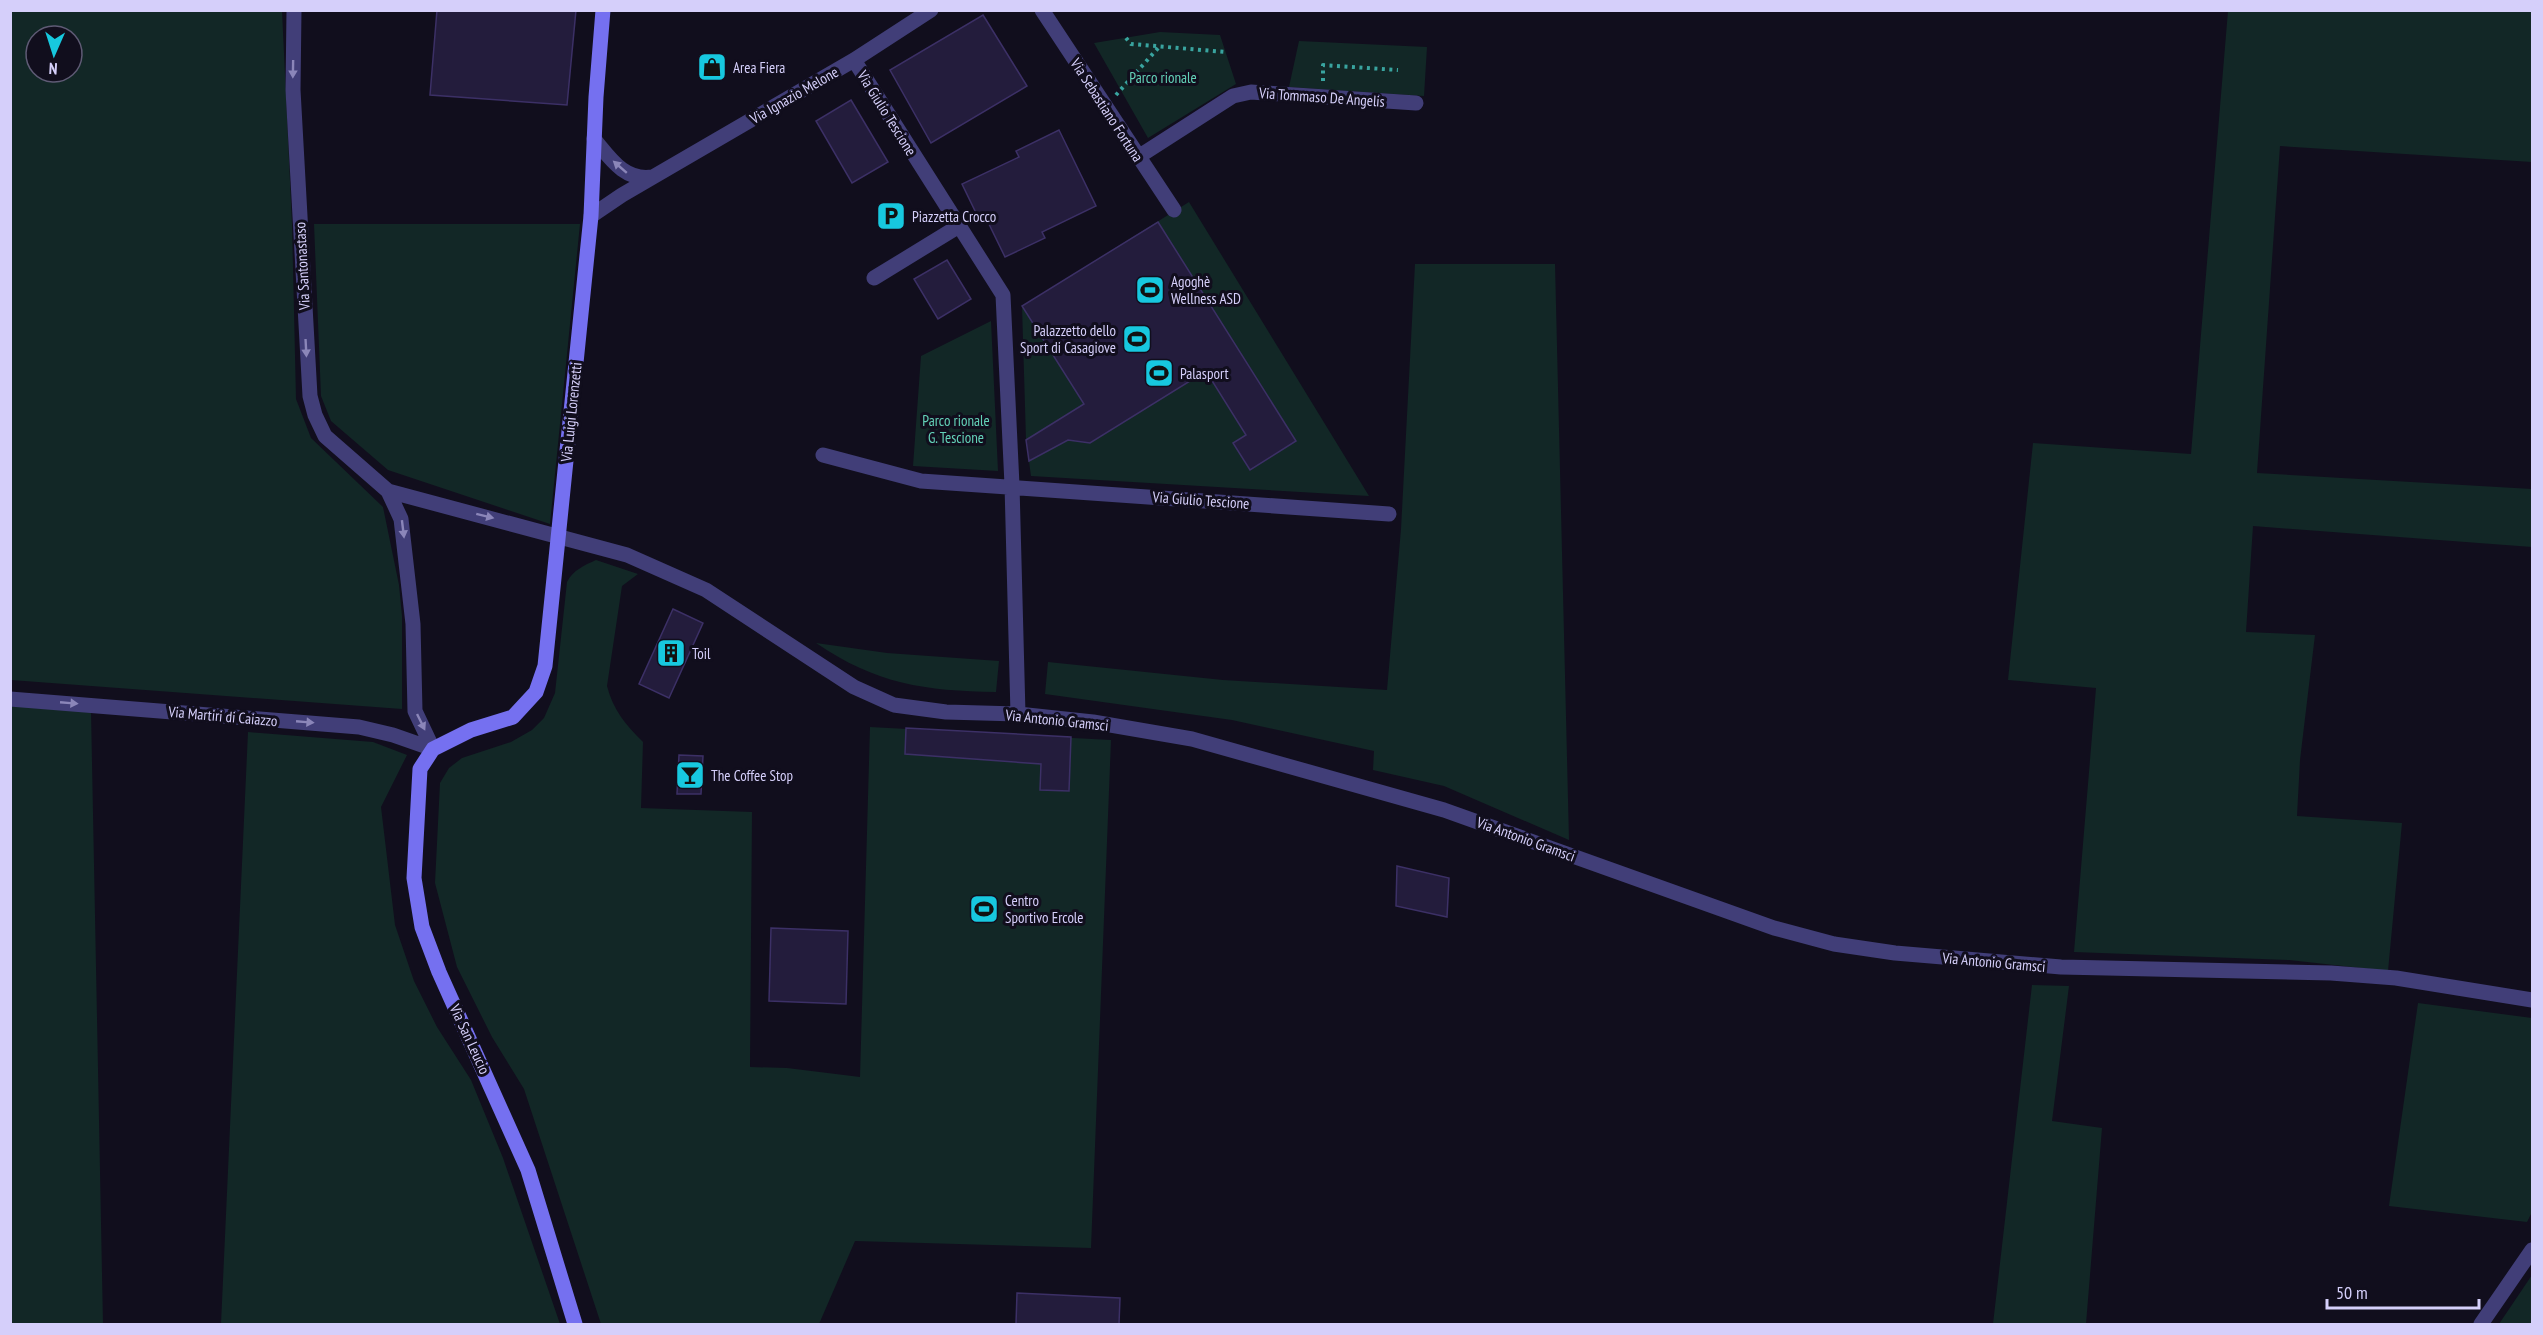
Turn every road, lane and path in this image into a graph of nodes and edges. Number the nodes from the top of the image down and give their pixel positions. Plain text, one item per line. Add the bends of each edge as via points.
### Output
1 (294, 10) edge
2 (603, 10) edge
3 (932, 10) edge
4 (1042, 10) edge
5 (1126, 38) dead end
6 (1160, 47) junction
7 (1226, 52) dead end
8 (854, 60) junction
9 (1398, 70) dead end
10 (1322, 97) junction
11 (1416, 103) dead end
12 (1105, 107) junction
13 (594, 139) junction
14 (1138, 157) junction
15 (655, 177) junction
16 (1174, 210) dead end
17 (591, 216) junction
18 (959, 226) junction
19 (874, 278) dead end
20 (822, 455) dead end
21 (1012, 486) junction
22 (388, 491) junction
23 (1389, 514) dead end
24 (560, 535) junction
25 (10, 699) edge
26 (1018, 714) junction
27 (433, 749) junction
28 (2532, 1000) edge
29 (2532, 1250) edge
30 (574, 1324) edge
31 (2481, 1324) edge

1 -> 22 street, Via Santonastaso via 293,90 310,396 326,436
2 - 13 street, Via Luigi Lorenzetti
3 - 8 street, Via Ignazio Melone
4 - 12 street, Via Sebastiano Fortuna
5 - 6 path via 1131,44
6 - 7 path
6 - 12 path
8 - 15 street, Via Ignazio Melone
8 - 18 street, Via Giulio Tescione
9 - 10 path via 1323,65
10 - 11 street, Via Tommaso De Angelis
10 - 14 street, Via Tommaso De Angelis via 1251,92 1233,96
12 - 14 street, Via Sebastiano Fortuna
15 -> 13 street via 640,179 624,172
13 - 17 street, Via Luigi Lorenzetti
14 - 16 street, Via Sebastiano Fortuna
15 - 17 street, Via Ignazio Melone
17 - 24 street, Via Luigi Lorenzetti
18 - 19 street
18 - 21 street, Via Giulio Tescione via 1003,295
20 - 21 street, Via Giulio Tescione via 921,481
21 - 23 street, Via Giulio Tescione
21 - 26 street, Via Giulio Tescione
22 -> 24 street, Via Santonastaso
22 -> 27 street, Via Santonastaso via 401,519 413,624 415,711
24 - 26 street, Via Antonio Gramsci via 627,555 706,590 854,687 894,705 946,712
24 - 27 street, Via Luigi Lorenzetti via 545,666 536,692 513,717 471,730
25 -> 27 street, Via Martiri di Caiazzo via 359,728
26 - 28 street, Via Antonio Gramsci via 1192,739 1348,782 1444,810 1774,928 1834,944 2061,968 2396,978
27 - 30 street, Via San Leucio via 420,768 418,789 414,878 422,927 528,1170
29 - 31 street

